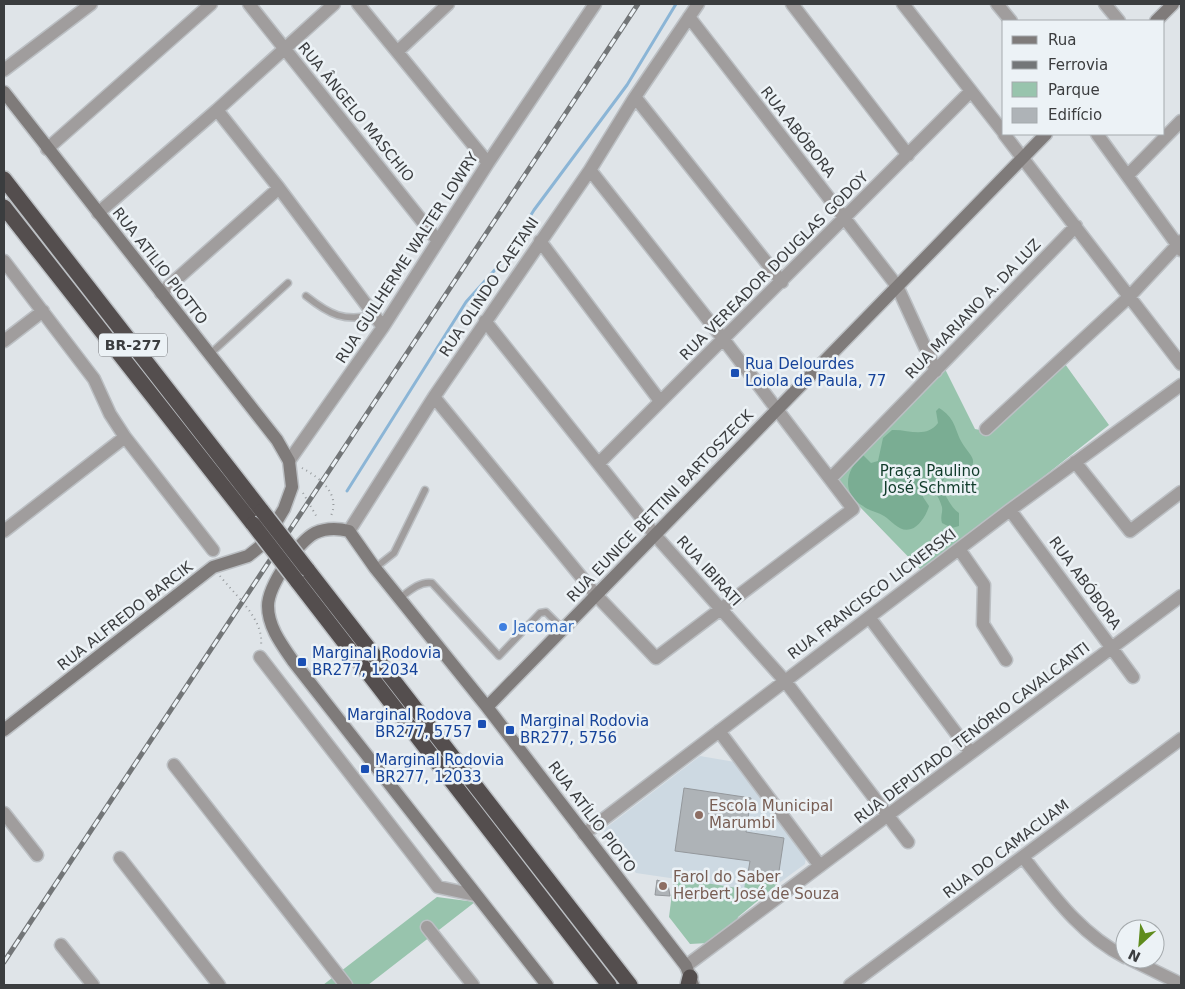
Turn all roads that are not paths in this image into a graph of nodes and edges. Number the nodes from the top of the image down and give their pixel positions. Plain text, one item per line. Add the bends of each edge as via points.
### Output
1 (91, 4) edge
2 (211, 4) edge
3 (249, 4) edge
4 (334, 4) edge
5 (358, 4) edge
6 (448, 4) edge
7 (595, 4) edge
8 (698, 4) edge
9 (792, 4) edge
10 (903, 4) edge
11 (998, 4) edge
12 (1105, 4) edge
13 (1173, 4) edge
14 (689, 17) junction
15 (1010, 20) edge
16 (1117, 20) edge
17 (1157, 20) edge
18 (285, 48) junction
19 (398, 52) junction
20 (4, 70) edge
21 (971, 91) junction
22 (4, 92) edge
23 (635, 97) junction
24 (217, 110) junction
25 (1181, 121) edge
26 (1002, 131) edge
27 (1005, 135) edge
28 (1045, 135) edge
29 (1098, 135) edge
30 (47, 149) junction
31 (908, 155) junction
32 (1023, 157) junction
33 (488, 164) junction
34 (590, 170) junction
35 (1128, 175) junction
36 (4, 180) edge
37 (279, 188) junction
38 (4, 207) edge
39 (98, 213) junction
40 (844, 219) junction
41 (1076, 226) junction
42 (438, 241) junction
43 (540, 241) junction
44 (1180, 246) edge
45 (4, 261) edge
46 (782, 282) junction
47 (288, 283) dead end
48 (897, 286) junction
49 (161, 293) junction
50 (306, 296) dead end
51 (1130, 296) junction
52 (43, 311) junction
53 (374, 315) junction
54 (485, 321) junction
55 (383, 327) junction
56 (724, 340) junction
57 (4, 341) edge
58 (210, 354) junction
59 (1181, 364) edge
60 (936, 371) junction
61 (1181, 384) edge
62 (434, 397) junction
63 (660, 401) junction
64 (776, 410) junction
65 (986, 429) dead end
66 (125, 437) junction
67 (289, 461) junction
68 (1075, 462) junction
69 (599, 463) junction
70 (831, 478) junction
71 (425, 490) dead end
72 (1181, 492) edge
73 (1010, 510) junction
74 (349, 531) junction
75 (4, 532) edge
76 (655, 535) junction
77 (959, 549) junction
78 (213, 550) dead end
79 (375, 568) junction
80 (596, 595) junction
81 (1181, 596) edge
82 (400, 598) junction
83 (722, 609) junction
84 (869, 617) junction
85 (563, 628) junction
86 (1112, 648) junction
87 (260, 657) road end
88 (1006, 660) dead end
89 (1133, 676) dead end
90 (784, 681) junction
91 (487, 707) junction
92 (4, 730) edge
93 (719, 731) junction
94 (1181, 740) edge
95 (971, 753) junction
96 (174, 765) dead end
97 (4, 812) edge
98 (887, 816) junction
99 (584, 834) junction
100 (908, 842) dead end
101 (37, 855) dead end
102 (1023, 857) junction
103 (120, 858) dead end
104 (820, 866) junction
105 (476, 894) junction
106 (427, 927) dead end
107 (61, 945) dead end
108 (1115, 950) edge
109 (610, 959) junction
110 (1150, 969) edge
111 (689, 979) edge
112 (1181, 984) edge
113 (93, 985) edge
114 (219, 985) edge
115 (346, 985) edge
116 (473, 985) edge
117 (547, 985) edge
118 (609, 985) edge
119 (630, 985) edge
120 (638, 985) edge
121 (850, 985) edge

1 - 20 street
2 - 30 street
3 - 18 street, RUA ÂNGELO MASCHIO
4 - 18 street
5 - 19 street
6 - 19 street
7 - 33 street, RUA GUILHERME WALTER LOWRY
8 - 14 street, RUA OLINDO CAETANI
9 - 31 street
10 - 21 street
11 - 15 street
12 - 16 street
13 - 17 street
14 - 23 street, RUA OLINDO CAETANI
14 - 40 street, RUA ABÓBORA
18 - 24 street
18 - 42 street, RUA ÂNGELO MASCHIO
19 - 33 street
21 - 26 street
21 - 31 street, RUA VEREADOR DOUGLAS GODOY
22 - 30 street, RUA ATILIO PIOTTO
23 - 34 street, RUA OLINDO CAETANI
23 - 46 street
24 - 37 street
24 - 39 street
25 - 35 street
27 - 32 street
28 - 32 street, RUA EUNICE BETTINI BARTOSZECK
29 - 35 street
30 - 39 street, RUA ATILIO PIOTTO
31 - 40 street, RUA VEREADOR DOUGLAS GODOY
32 - 41 street
32 - 48 street, RUA EUNICE BETTINI BARTOSZECK
33 - 42 street, RUA GUILHERME WALTER LOWRY
34 - 43 street, RUA OLINDO CAETANI
34 - 56 street
35 - 44 street
36 - 109 highway, BR-277, bridge
37 - 49 street
37 - 53 street
38 - 118 highway, BR-277, bridge
39 - 49 street, RUA ATILIO PIOTTO
40 - 46 street, RUA VEREADOR DOUGLAS GODOY
40 - 48 street, RUA ABÓBORA
41 - 51 street
41 - 60 street, RUA MARIANO A. DA LUZ
42 - 55 street, RUA GUILHERME WALTER LOWRY
43 - 54 street, RUA OLINDO CAETANI
43 - 63 street
44 - 51 street
45 - 52 street
46 - 56 street, RUA VEREADOR DOUGLAS GODOY
47 - 58 lane
48 - 60 street, RUA ABÓBORA
48 - 64 street, RUA EUNICE BETTINI BARTOSZECK
49 - 58 street, RUA ATILIO PIOTTO
50 - 53 lane via 343,318
51 - 59 street
51 - 65 street
52 - 57 street
52 - 66 street via 94,379
53 - 55 street
54 - 62 street, RUA OLINDO CAETANI
54 - 69 street, RUA IBIRATI
55 - 67 street, RUA GUILHERME WALTER LOWRY
56 - 63 street, RUA VEREADOR DOUGLAS GODOY
56 - 64 street
58 - 67 street, RUA ATILIO PIOTTO via 277,440
60 - 70 street, RUA MARIANO A. DA LUZ
61 - 68 street, RUA FRANCISCO LICNERSKI
62 - 74 street, RUA OLINDO CAETANI
62 - 80 street
63 - 69 street, RUA VEREADOR DOUGLAS GODOY
64 - 70 street
64 - 76 street, RUA EUNICE BETTINI BARTOSZECK
66 - 75 street
66 - 78 street
67 - 92 street, RUA ALFREDO BARCIK via 292,487 289,499 263,544 248,556 214,567
68 - 72 street via 1130,531
68 - 73 street, RUA FRANCISCO LICNERSKI
69 - 76 street, RUA IBIRATI
70 - 83 street via 853,509
71 - 79 lane via 394,553
73 - 77 street, RUA FRANCISCO LICNERSKI
73 - 86 street, RUA ABÓBORA
74 - 79 street, RUA ATÍLIO PIOTO
74 - 105 street via 325,530 308,538 274,585 268,605 270,618 283,647
76 - 80 street, RUA EUNICE BETTINI BARTOSZECK
76 - 83 street, RUA IBIRATI
77 - 84 street, RUA FRANCISCO LICNERSKI
77 - 88 street via 984,585 983,624
79 - 82 street, RUA ATÍLIO PIOTO
80 - 83 street via 656,658
80 - 85 street, RUA EUNICE BETTINI BARTOSZECK
81 - 86 street, RUA DEPUTADO TENÓRIO CAVALCANTI
82 - 85 lane via 412,589 432,583 499,656 540,613 546,612
82 - 91 street, RUA ATÍLIO PIOTO
83 - 90 street, RUA IBIRATI
84 - 90 street, RUA FRANCISCO LICNERSKI
84 - 95 street
85 - 91 street, RUA EUNICE BETTINI BARTOSZECK
86 - 89 street, RUA ABÓBORA
86 - 95 street, RUA DEPUTADO TENÓRIO CAVALCANTI
87 - 105 street via 438,887
90 - 93 street, RUA FRANCISCO LICNERSKI
90 - 98 street, RUA IBIRATI
91 - 99 street, RUA ATÍLIO PIOTO
93 - 99 street, RUA FRANCISCO LICNERSKI
93 - 104 street
94 - 102 street, RUA DO CAMACUAM
95 - 98 street, RUA DEPUTADO TENÓRIO CAVALCANTI
96 - 115 street
97 - 101 street
98 - 100 street, RUA IBIRATI
98 - 104 street, RUA DEPUTADO TENÓRIO CAVALCANTI
99 - 111 street, RUA ATÍLIO PIOTO
102 - 108 street via 1071,918
102 - 121 street, RUA DO CAMACUAM
103 - 114 street
104 - 111 street, RUA DEPUTADO TENÓRIO CAVALCANTI
105 - 117 street
106 - 116 street
107 - 113 street
109 - 119 highway, BR-277
109 - 120 highway
110 - 112 street

